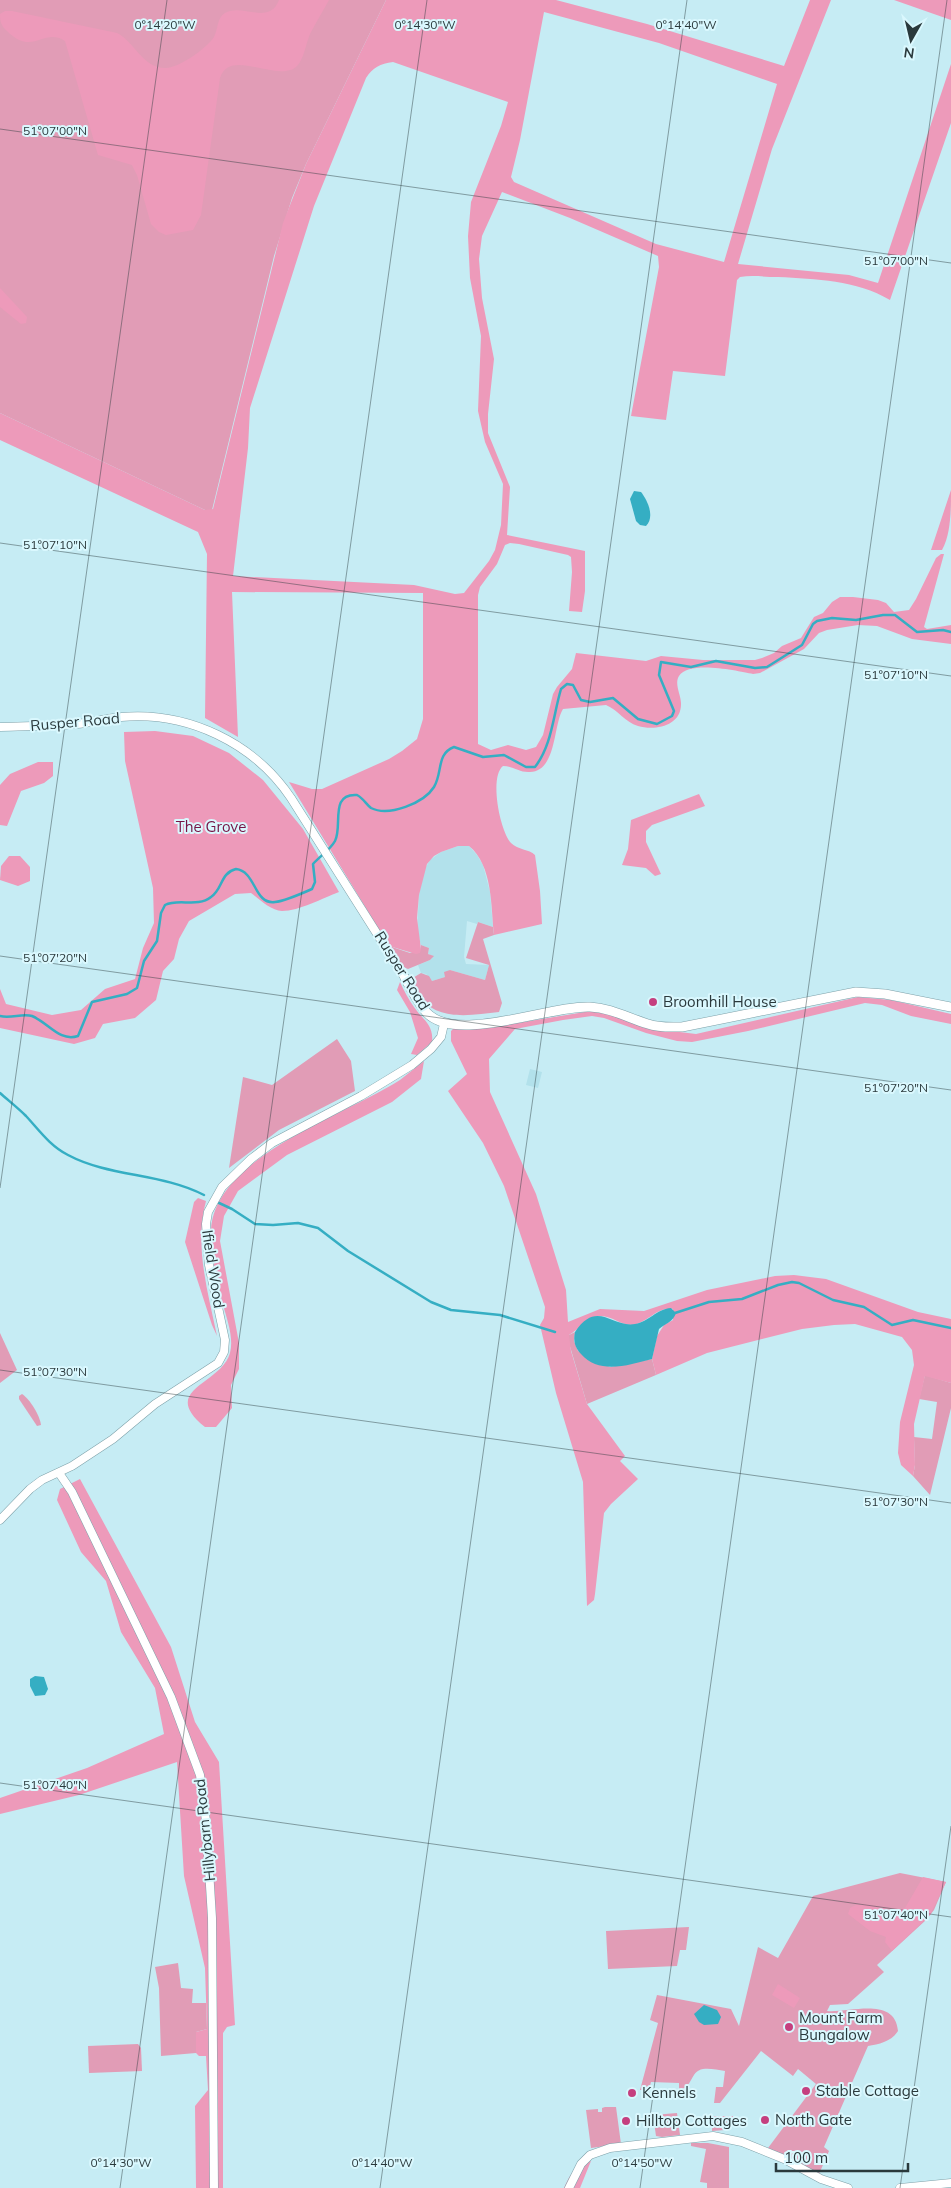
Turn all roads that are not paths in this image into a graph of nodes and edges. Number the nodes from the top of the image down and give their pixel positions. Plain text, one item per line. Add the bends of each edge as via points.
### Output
1 (0, 727) edge
2 (405, 978) joint
3 (951, 1007) edge
4 (444, 1024) junction
5 (60, 1473) junction
6 (0, 1520) edge
7 (951, 2184) edge
8 (214, 2188) edge
9 (569, 2188) edge
10 (848, 2188) edge
11 (900, 2188) edge

1 - 2 street, Rusper Road via 78,724 121,717 164,718 196,726 233,743 264,765 291,798
2 - 4 street, Rusper Road via 428,1015
3 - 4 street, Rusper Road via 885,994 856,992 682,1027 649,1025 612,1010 587,1007 495,1023
4 - 5 street, Ifield Wood via 436,1043 412,1065 272,1143 222,1187 208,1212 206,1224 209,1264 225,1340 224,1352 218,1363
5 - 6 street, Ifield Wood via 30,1489
5 - 8 street, Hillybarn Road via 172,1696 200,1775 212,1918
7 - 11 street
9 - 10 street via 581,2164 590,2155 610,2148 717,2136 742,2142

